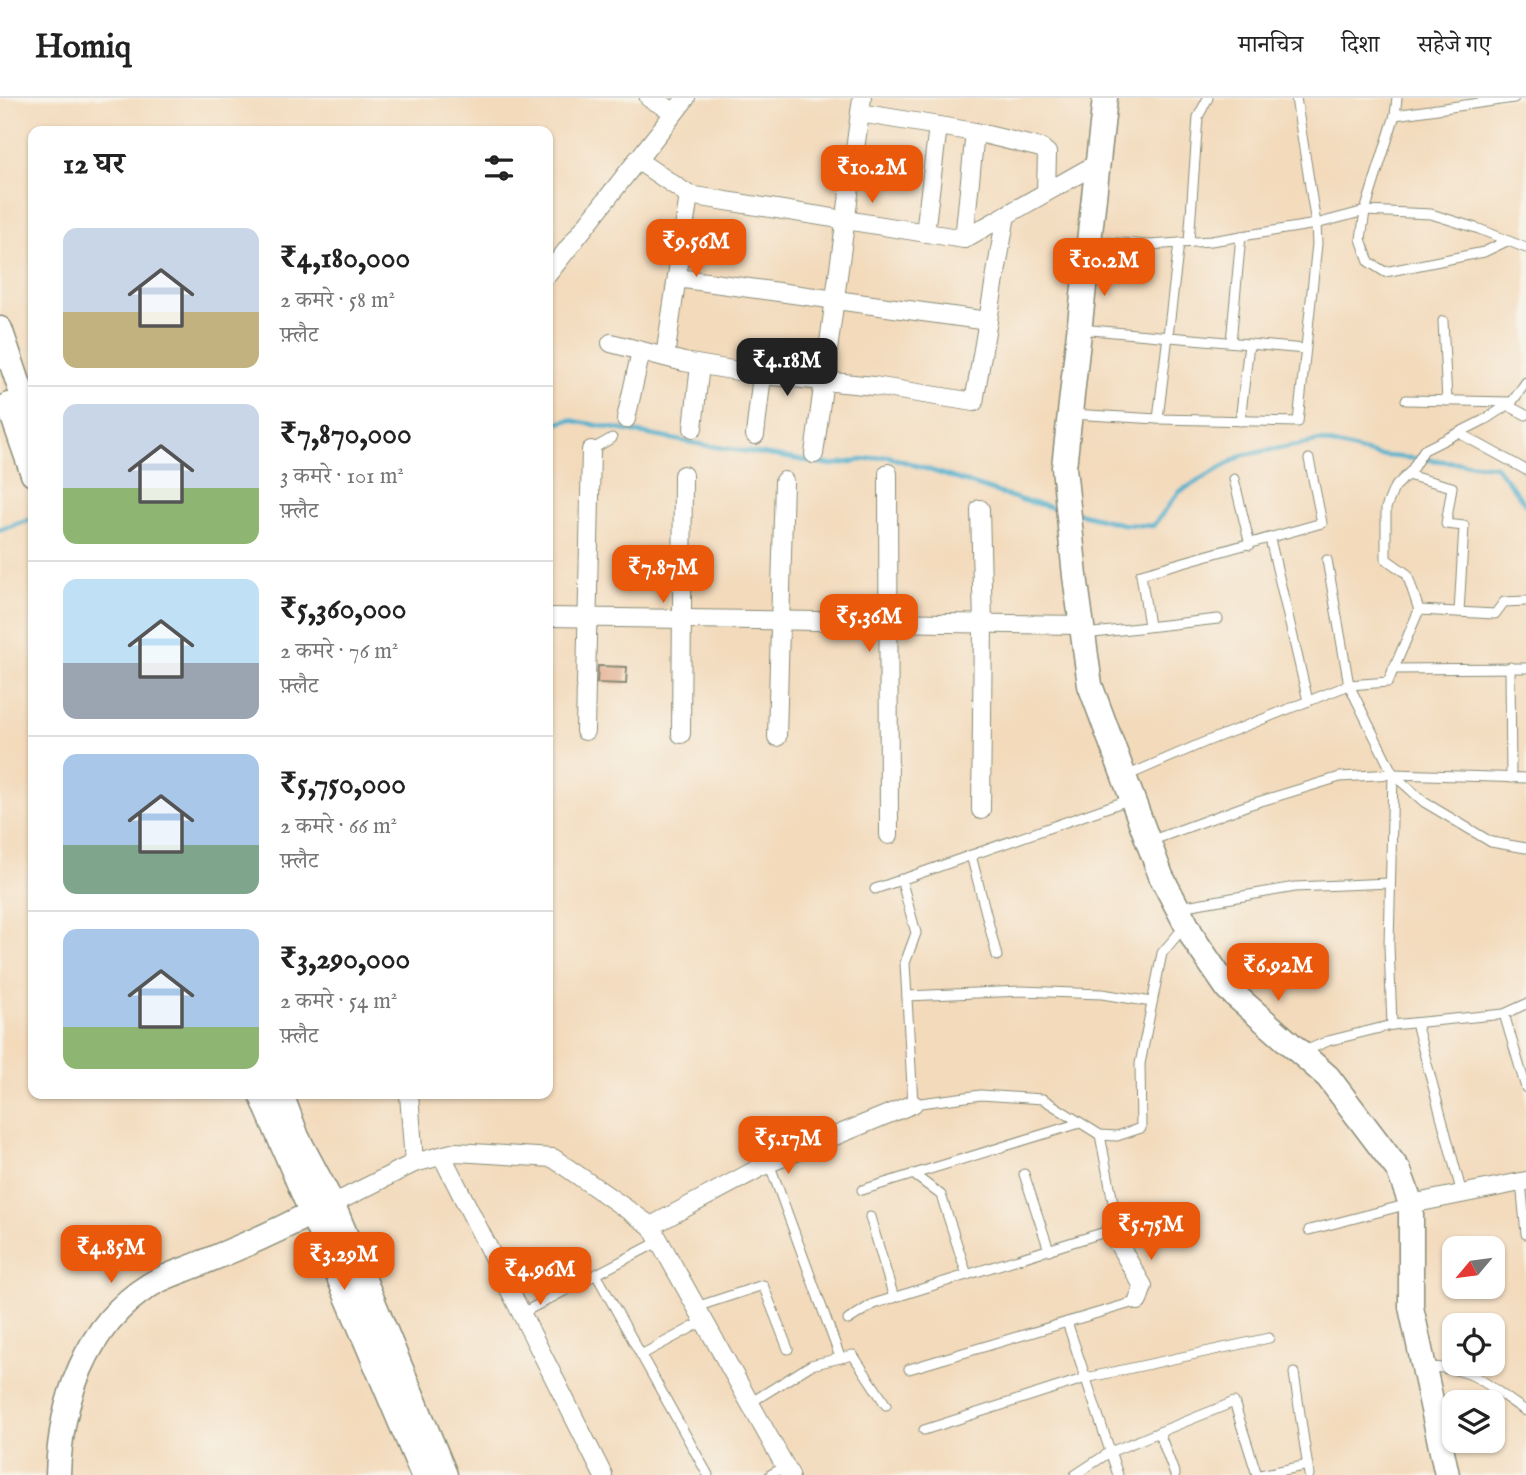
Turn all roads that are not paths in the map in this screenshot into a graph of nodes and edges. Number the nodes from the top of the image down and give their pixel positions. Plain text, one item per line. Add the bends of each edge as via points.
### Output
1 (649, 98) edge
2 (1105, 98) edge
3 (1208, 98) edge
4 (1296, 98) edge
5 (1397, 98) edge
6 (1514, 98) edge
7 (680, 105) edge
8 (861, 106) edge
9 (1395, 114) junction
10 (938, 126) junction
11 (975, 132) junction
12 (638, 160) junction
13 (1098, 163) junction
14 (1046, 192) junction
15 (689, 195) junction
16 (1365, 211) junction
17 (1006, 215) junction
18 (846, 220) junction
19 (1316, 224) junction
20 (1479, 229) junction
21 (925, 233) junction
22 (1241, 236) junction
23 (964, 239) junction
24 (1088, 241) junction
25 (1507, 241) junction
26 (1189, 242) junction
27 (1179, 243) junction
28 (1526, 248) edge
29 (1484, 251) junction
30 (553, 268) edge
31 (677, 278) junction
32 (835, 300) junction
33 (988, 321) junction
34 (1443, 321) dead end
35 (1078, 328) junction
36 (0, 329) edge
37 (1168, 336) junction
38 (1231, 342) junction
39 (611, 343) dead end
40 (1249, 344) junction
41 (1306, 349) junction
42 (641, 351) junction
43 (5, 353) edge
44 (665, 357) junction
45 (700, 365) junction
46 (762, 375) junction
47 (28, 379) edge
48 (0, 380) edge
49 (823, 382) junction
50 (1526, 382) edge
51 (1406, 400) dead end
52 (1447, 401) junction
53 (1509, 403) junction
54 (28, 412) edge
55 (1069, 414) junction
56 (1526, 415) edge
57 (626, 419) dead end
58 (1158, 419) junction
59 (1240, 421) junction
60 (693, 428) dead end
61 (1459, 433) junction
62 (755, 435) dead end
63 (612, 438) dead end
64 (591, 450) joint
65 (814, 454) dead end
66 (1309, 459) dead end
67 (28, 460) edge
68 (1526, 470) edge
69 (888, 473) dead end
70 (1409, 473) junction
71 (683, 475) dead end
72 (1234, 478) dead end
73 (783, 481) dead end
74 (980, 509) dead end
75 (1270, 539) junction
76 (1250, 545) junction
77 (1326, 560) dead end
78 (1526, 601) edge
79 (1419, 610) junction
80 (1459, 612) junction
81 (553, 617) edge
82 (587, 617) junction
83 (682, 619) junction
84 (1218, 619) dead end
85 (780, 620) junction
86 (888, 622) junction
87 (983, 625) junction
88 (1149, 625) junction
89 (1082, 630) junction
90 (1510, 667) junction
91 (1526, 668) edge
92 (1393, 669) junction
93 (1349, 685) junction
94 (1308, 701) junction
95 (585, 731) dead end
96 (681, 734) dead end
97 (778, 737) dead end
98 (1393, 774) junction
99 (1511, 778) junction
100 (1526, 778) edge
101 (1128, 788) junction
102 (981, 810) dead end
103 (889, 835) dead end
104 (1149, 841) junction
105 (1526, 848) edge
106 (971, 855) junction
107 (901, 879) junction
108 (1390, 883) junction
109 (875, 889) dead end
110 (1182, 916) junction
111 (997, 956) dead end
112 (907, 996) junction
113 (1152, 1002) junction
114 (1526, 1004) edge
115 (1504, 1014) junction
116 (1416, 1023) junction
117 (1392, 1025) junction
118 (1300, 1053) junction
119 (1526, 1088) edge
120 (264, 1099) edge
121 (283, 1099) edge
122 (409, 1099) edge
123 (913, 1104) junction
124 (1080, 1123) junction
125 (1100, 1135) junction
126 (442, 1156) junction
127 (414, 1163) junction
128 (769, 1163) junction
129 (913, 1174) junction
130 (1024, 1174) dead end
131 (1524, 1182) edge
132 (862, 1190) dead end
133 (1462, 1194) junction
134 (1411, 1204) junction
135 (322, 1209) junction
136 (870, 1217) dead end
137 (1110, 1230) junction
138 (1309, 1230) dead end
139 (656, 1234) junction
140 (1526, 1234) edge
141 (1049, 1250) junction
142 (596, 1275) junction
143 (967, 1275) junction
144 (894, 1298) junction
145 (1138, 1301) joint
146 (522, 1313) junction
147 (700, 1314) junction
148 (848, 1320) dead end
149 (1067, 1322) junction
150 (1269, 1338) dead end
151 (788, 1349) dead end
152 (641, 1355) junction
153 (839, 1357) junction
154 (1423, 1367) junction
155 (909, 1369) dead end
156 (1294, 1373) dead end
157 (1086, 1378) junction
158 (750, 1403) junction
159 (886, 1405) dead end
160 (1526, 1411) edge
161 (924, 1430) dead end
162 (1159, 1432) junction
163 (1110, 1452) junction
164 (1308, 1470) edge
165 (782, 1472) edge
166 (58, 1475) edge
167 (423, 1475) edge
168 (445, 1475) edge
169 (603, 1475) edge
170 (708, 1475) edge
171 (1075, 1475) edge
172 (1118, 1475) edge
173 (1175, 1475) edge
174 (1259, 1475) edge
175 (1447, 1475) edge

1 - 7 street
2 - 13 street
3 - 26 lane via 1198,117
4 - 19 lane
5 - 9 lane
6 - 9 lane
7 - 12 street
8 - 10 street
8 - 18 street
9 - 16 lane
10 - 11 street
10 - 21 street
11 - 14 street via 1047,153
11 - 23 street
12 - 15 street
12 - 30 street
13 - 14 street
13 - 24 street
14 - 17 street
15 - 18 street
15 - 31 street
16 - 19 lane
16 - 20 lane via 1431,214
16 - 29 lane via 1361,239 1369,262 1385,272
17 - 23 street
17 - 33 street
18 - 21 street
18 - 32 street
19 - 22 lane
19 - 41 lane
20 - 25 lane
20 - 29 lane
21 - 23 street
22 - 26 lane
22 - 38 lane
24 - 27 lane
24 - 35 street
25 - 28 lane
25 - 29 lane
26 - 27 lane
27 - 37 lane
31 - 32 street
31 - 44 street
32 - 33 street
32 - 49 street
33 - 49 street via 974,402
34 - 52 lane
35 - 37 lane
35 - 55 street
36 - 43 street
37 - 38 lane
37 - 58 lane
38 - 40 lane
39 - 42 street
40 - 41 lane
40 - 59 lane
41 - 59 lane via 1298,422
42 - 44 street
42 - 57 street
43 - 47 street
43 - 54 street
44 - 45 street
45 - 46 street
45 - 60 street
46 - 49 street
46 - 62 street
48 - 67 street
49 - 65 street
50 - 53 lane
51 - 52 lane
52 - 53 lane
53 - 56 lane
53 - 61 lane
55 - 58 lane
55 - 89 street via 1064,467
58 - 59 lane
61 - 68 lane
61 - 70 lane via 1424,450
63 - 64 lane
64 - 82 street
66 - 75 lane via 1322,523
69 - 86 street
70 - 79 lane via 1394,488 1386,509 1386,559 1407,574
70 - 80 lane via 1452,487 1446,524 1464,526
71 - 83 street
72 - 76 lane
73 - 85 street
74 - 87 street
75 - 76 lane
75 - 94 lane
76 - 88 lane via 1141,574
77 - 93 lane
78 - 80 lane via 1504,602 1495,614
79 - 80 lane
79 - 92 lane
81 - 82 street
82 - 83 street
82 - 95 street
83 - 85 street
83 - 96 street
84 - 88 lane
85 - 86 street
85 - 97 street
86 - 87 street
86 - 103 street
87 - 89 street
87 - 102 street
88 - 89 lane
89 - 101 street via 1090,685
90 - 91 lane
90 - 92 lane
90 - 99 lane
92 - 93 lane via 1388,682
93 - 94 lane
93 - 98 lane
94 - 101 lane
98 - 99 lane
98 - 104 lane via 1340,777
98 - 105 lane via 1424,802 1491,842
98 - 108 lane
99 - 100 lane
101 - 104 street
101 - 106 lane
104 - 110 street
106 - 107 lane
106 - 111 lane
107 - 109 lane
107 - 112 lane via 916,933 905,964
108 - 110 lane via 1295,887
108 - 117 lane
110 - 113 lane via 1162,953
110 - 118 street via 1228,989
112 - 113 lane via 1021,991 1102,994
112 - 123 lane
113 - 125 lane via 1140,1064 1141,1128 1117,1136
114 - 115 lane
115 - 116 lane
115 - 119 lane
116 - 117 lane
116 - 133 lane
117 - 118 lane
118 - 134 street via 1328,1077 1399,1171
120 - 135 street
121 - 135 street
122 - 127 street
123 - 124 lane via 981,1095 1043,1099
123 - 128 street
124 - 125 lane
124 - 129 lane
125 - 137 lane via 1118,1228
126 - 127 street
126 - 139 street via 456,1152 553,1158
126 - 146 street
127 - 135 street
128 - 139 street
128 - 153 lane
129 - 132 lane
129 - 143 lane via 941,1195
130 - 141 lane
131 - 133 street
131 - 140 lane
133 - 134 street
134 - 138 lane
134 - 154 street via 1411,1307
135 - 166 street via 151,1284 117,1311 88,1351 68,1396
135 - 167 street
135 - 168 street
136 - 144 lane
137 - 141 lane
137 - 145 street via 1143,1286
139 - 142 lane
139 - 147 street
141 - 143 lane
142 - 146 lane
142 - 152 lane
143 - 144 lane
144 - 148 lane via 873,1304
145 - 149 lane
146 - 169 street
147 - 151 lane via 763,1285
147 - 152 lane
147 - 158 street
149 - 155 lane
149 - 157 lane
150 - 157 lane
152 - 170 lane
153 - 158 lane via 811,1365
153 - 159 lane via 853,1355
154 - 160 lane via 1447,1367 1478,1376
154 - 175 street
156 - 164 lane
157 - 161 lane
157 - 163 lane
158 - 165 street
162 - 163 lane
162 - 173 lane
162 - 174 lane via 1234,1402
163 - 171 lane
163 - 172 lane
164 - 174 lane

